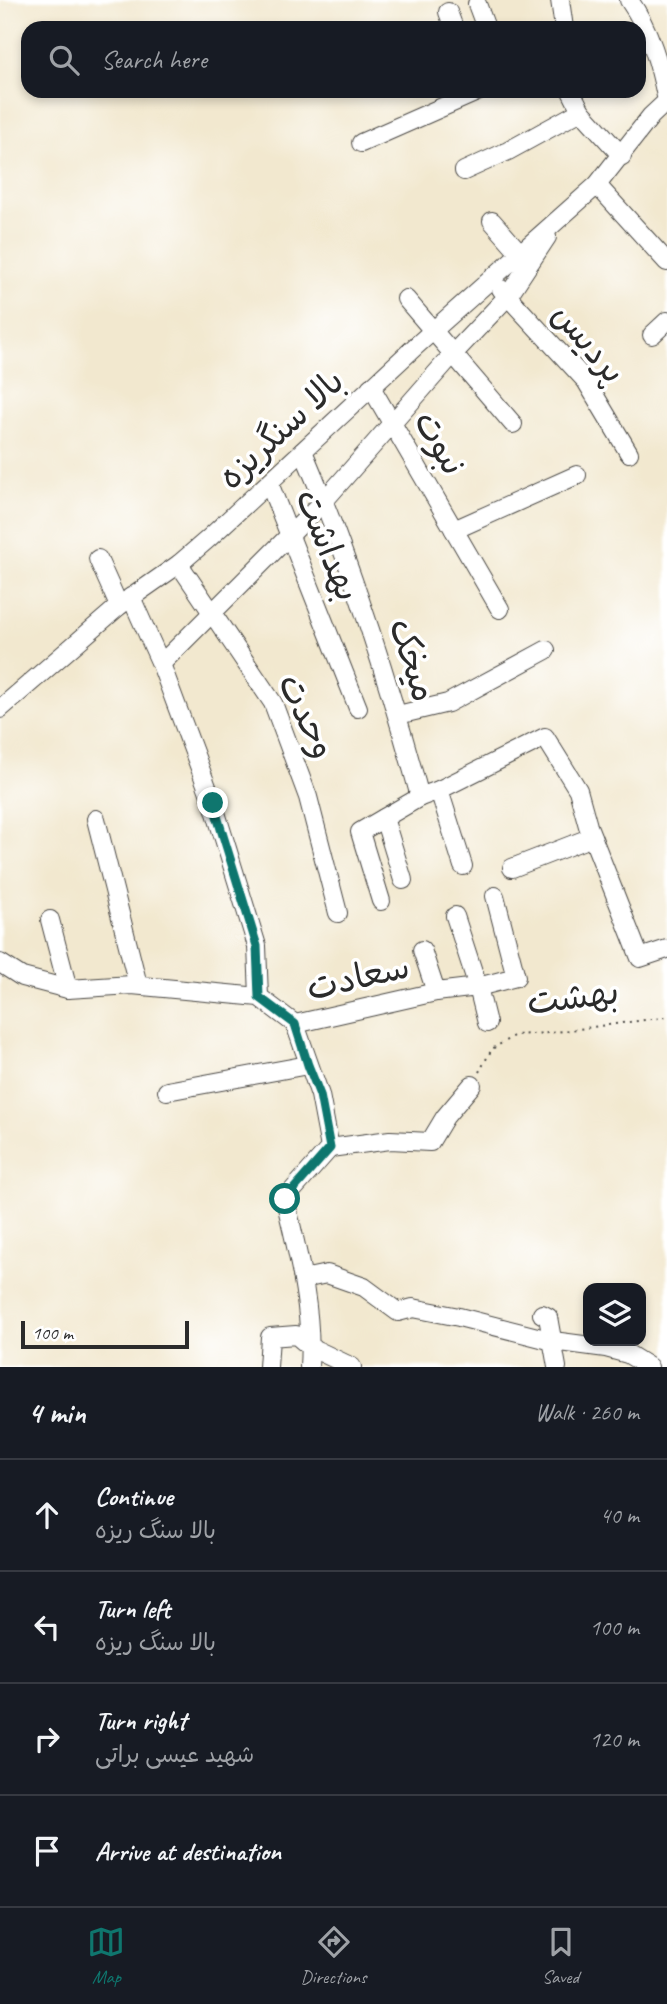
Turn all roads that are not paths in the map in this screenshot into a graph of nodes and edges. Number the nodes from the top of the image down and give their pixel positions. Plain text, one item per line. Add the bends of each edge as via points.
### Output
1 (559, 0) edge
2 (629, 0) edge
3 (477, 4) dead end
4 (483, 21) edge
5 (563, 21) edge
6 (641, 21) edge
7 (646, 31) edge
8 (435, 98) edge
9 (463, 98) edge
10 (574, 98) edge
11 (667, 101) edge
12 (439, 109) junction
13 (581, 111) junction
14 (361, 143) dead end
15 (622, 156) junction
16 (464, 172) dead end
17 (597, 185) junction
18 (559, 219) junction
19 (492, 221) dead end
20 (520, 253) junction
21 (666, 258) edge
22 (491, 278) junction
23 (508, 296) junction
24 (406, 299) dead end
25 (667, 321) edge
26 (433, 330) junction
27 (652, 335) dead end
28 (453, 354) junction
29 (371, 387) junction
30 (391, 422) junction
31 (513, 424) dead end
32 (303, 451) junction
33 (629, 453) dead end
34 (577, 475) dead end
35 (270, 483) junction
36 (324, 501) junction
37 (454, 530) junction
38 (290, 535) junction
39 (98, 559) dead end
40 (179, 564) junction
41 (125, 601) junction
42 (500, 609) dead end
43 (211, 614) junction
44 (546, 650) dead end
45 (161, 664) junction
46 (358, 708) dead end
47 (0, 709) edge
48 (398, 715) junction
49 (439, 790) junction
50 (420, 797) junction
51 (384, 818) junction
52 (96, 819) dead end
53 (592, 837) junction
54 (463, 866) dead end
55 (512, 868) dead end
56 (403, 880) dead end
57 (495, 896) dead end
58 (381, 901) dead end
59 (338, 913) dead end
60 (455, 915) dead end
61 (50, 920) dead end
62 (667, 949) edge
63 (422, 950) dead end
64 (0, 962) edge
65 (138, 985) junction
66 (478, 986) junction
67 (68, 989) junction
68 (436, 992) junction
69 (259, 997) junction
70 (487, 1023) dead end
71 (295, 1024) junction
72 (308, 1065) junction
73 (472, 1085) road end
74 (167, 1091) dead end
75 (330, 1148) junction
76 (303, 1279) junction
77 (542, 1314) dead end
78 (553, 1341) junction
79 (310, 1347) junction
80 (268, 1367) edge
81 (309, 1367) edge
82 (352, 1367) edge
83 (557, 1367) edge
84 (649, 1367) edge

1 - 5 street
2 - 6 street
3 - 4 street
7 - 11 street
8 - 12 street
9 - 12 street
10 - 13 street
11 - 15 street, بالا سنگریزه
12 - 14 street
13 - 15 street
13 - 16 street
15 - 17 street, بالا سنگریزه
17 - 18 street, بالا سنگریزه
17 - 21 street
18 - 20 street, بالا سنگریزه
18 - 23 street
19 - 20 street
20 - 22 street, بالا سنگریزه
22 - 23 street, پردیس
22 - 26 street, بالا سنگریزه
23 - 28 street
23 - 33 street, پردیس via 586,381
24 - 26 street
25 - 27 street
26 - 28 street
26 - 29 street, بالا سنگریزه
28 - 30 street
28 - 31 street
29 - 30 street, نبوت
29 - 32 street, بالا سنگریزه
30 - 36 street
30 - 37 street, نبوت
32 - 35 street, بالا سنگریزه
32 - 36 street, میخک
34 - 37 street, نبوت
35 - 38 street, بهداشت
35 - 40 street, بالا سنگریزه
36 - 38 street
36 - 48 street, میخک
37 - 42 street, نبوت
38 - 43 street
38 - 46 street, بهداشت
39 - 41 street
40 - 41 street, بالا سنگریزه
40 - 43 street, وحدت
41 - 45 street
41 - 47 street, بالا سنگریزه
43 - 45 street
43 - 59 street, وحدت via 272,703 308,797
44 - 48 street via 448,703
45 - 69 street via 213,803 257,946
48 - 50 street, میخک
49 - 50 street
49 - 53 street via 545,737 578,790
49 - 54 street
50 - 51 street
51 - 56 street
51 - 58 street via 360,832
52 - 65 street
53 - 55 street
53 - 62 street via 640,958
57 - 66 street, سعادت via 516,977
60 - 66 street
61 - 67 street
63 - 68 street
64 - 67 street via 22,977
65 - 67 street
65 - 69 street
66 - 68 street, سعادت
66 - 70 street
68 - 71 street, سعادت
69 - 71 street
71 - 72 street
72 - 74 street
72 - 75 street via 320,1095
73 - 75 street via 430,1142 390,1140
75 - 76 street via 285,1199
76 - 78 street via 327,1274 364,1287 398,1312 413,1308
76 - 79 street
77 - 78 street via 548,1317
78 - 83 street
78 - 84 street via 606,1348
79 - 80 street via 296,1335 270,1337
79 - 81 street
79 - 82 street

